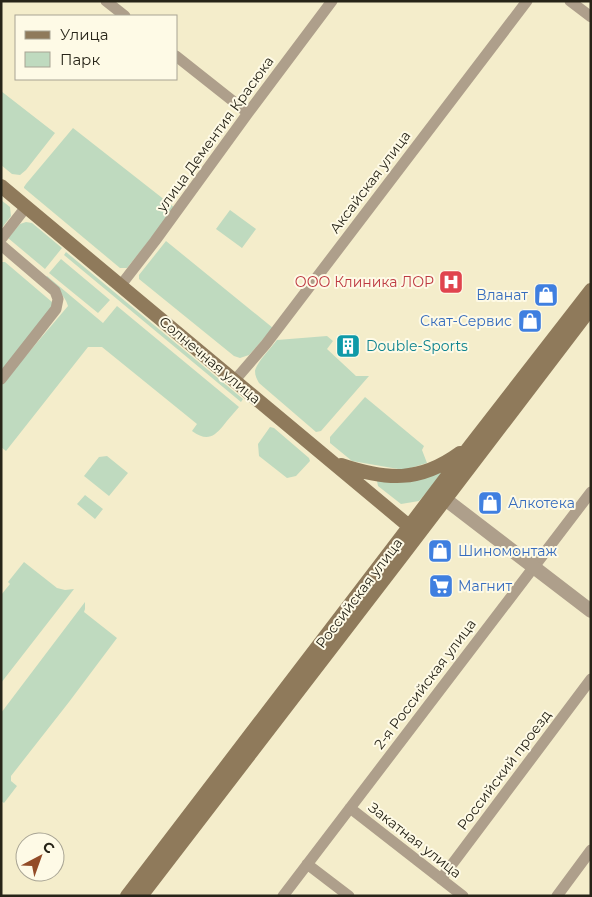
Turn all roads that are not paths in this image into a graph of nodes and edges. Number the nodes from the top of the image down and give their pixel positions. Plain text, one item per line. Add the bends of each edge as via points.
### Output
1 (106, 1) edge
2 (332, 1) edge
3 (527, 1) edge
4 (570, 1) edge
5 (124, 15) edge
6 (591, 17) edge
7 (178, 58) edge
8 (248, 113) junction
9 (1, 186) edge
10 (26, 207) junction
11 (1, 239) edge
12 (1, 245) edge
13 (121, 285) junction
14 (591, 290) edge
15 (591, 308) edge
16 (1, 379) edge
17 (235, 380) junction
18 (470, 446) junction
19 (333, 462) junction
20 (591, 492) edge
21 (446, 499) junction
22 (414, 530) junction
23 (533, 567) junction
24 (591, 611) edge
25 (591, 679) edge
26 (350, 808) junction
27 (591, 850) edge
28 (307, 864) junction
29 (441, 879) junction
30 (127, 896) edge
31 (141, 896) edge
32 (283, 896) edge
33 (349, 896) edge
34 (463, 896) edge
35 (556, 896) edge

1 - 5 street
2 - 8 street, улица Дементия Красюка
3 - 17 street, Аксайская улица via 266,344
4 - 6 street
7 - 8 street
8 - 13 street, улица Дементия Красюка
9 - 10 main road, Солнечная улица
10 - 11 street
10 - 13 main road, Солнечная улица
12 - 16 street via 55,291 58,299 56,309
13 - 17 main road, Солнечная улица
14 - 18 main road, Российская улица
15 - 21 main road, Российская улица
17 - 19 main road, Солнечная улица
18 - 19 main road via 432,469 411,476 361,472
18 - 22 main road, Российская улица
19 - 22 main road, Солнечная улица
20 - 23 street, 2-я Российская улица
21 - 22 main road, Российская улица
21 - 23 street
22 - 30 main road, Российская улица
22 - 31 main road, Российская улица
23 - 24 street
23 - 26 street, 2-я Российская улица
25 - 29 street, Российский проезд
26 - 28 street, 2-я Российская улица
26 - 29 street, Закатная улица
27 - 35 street
28 - 32 street, 2-я Российская улица
28 - 33 street
29 - 34 street, Закатная улица

